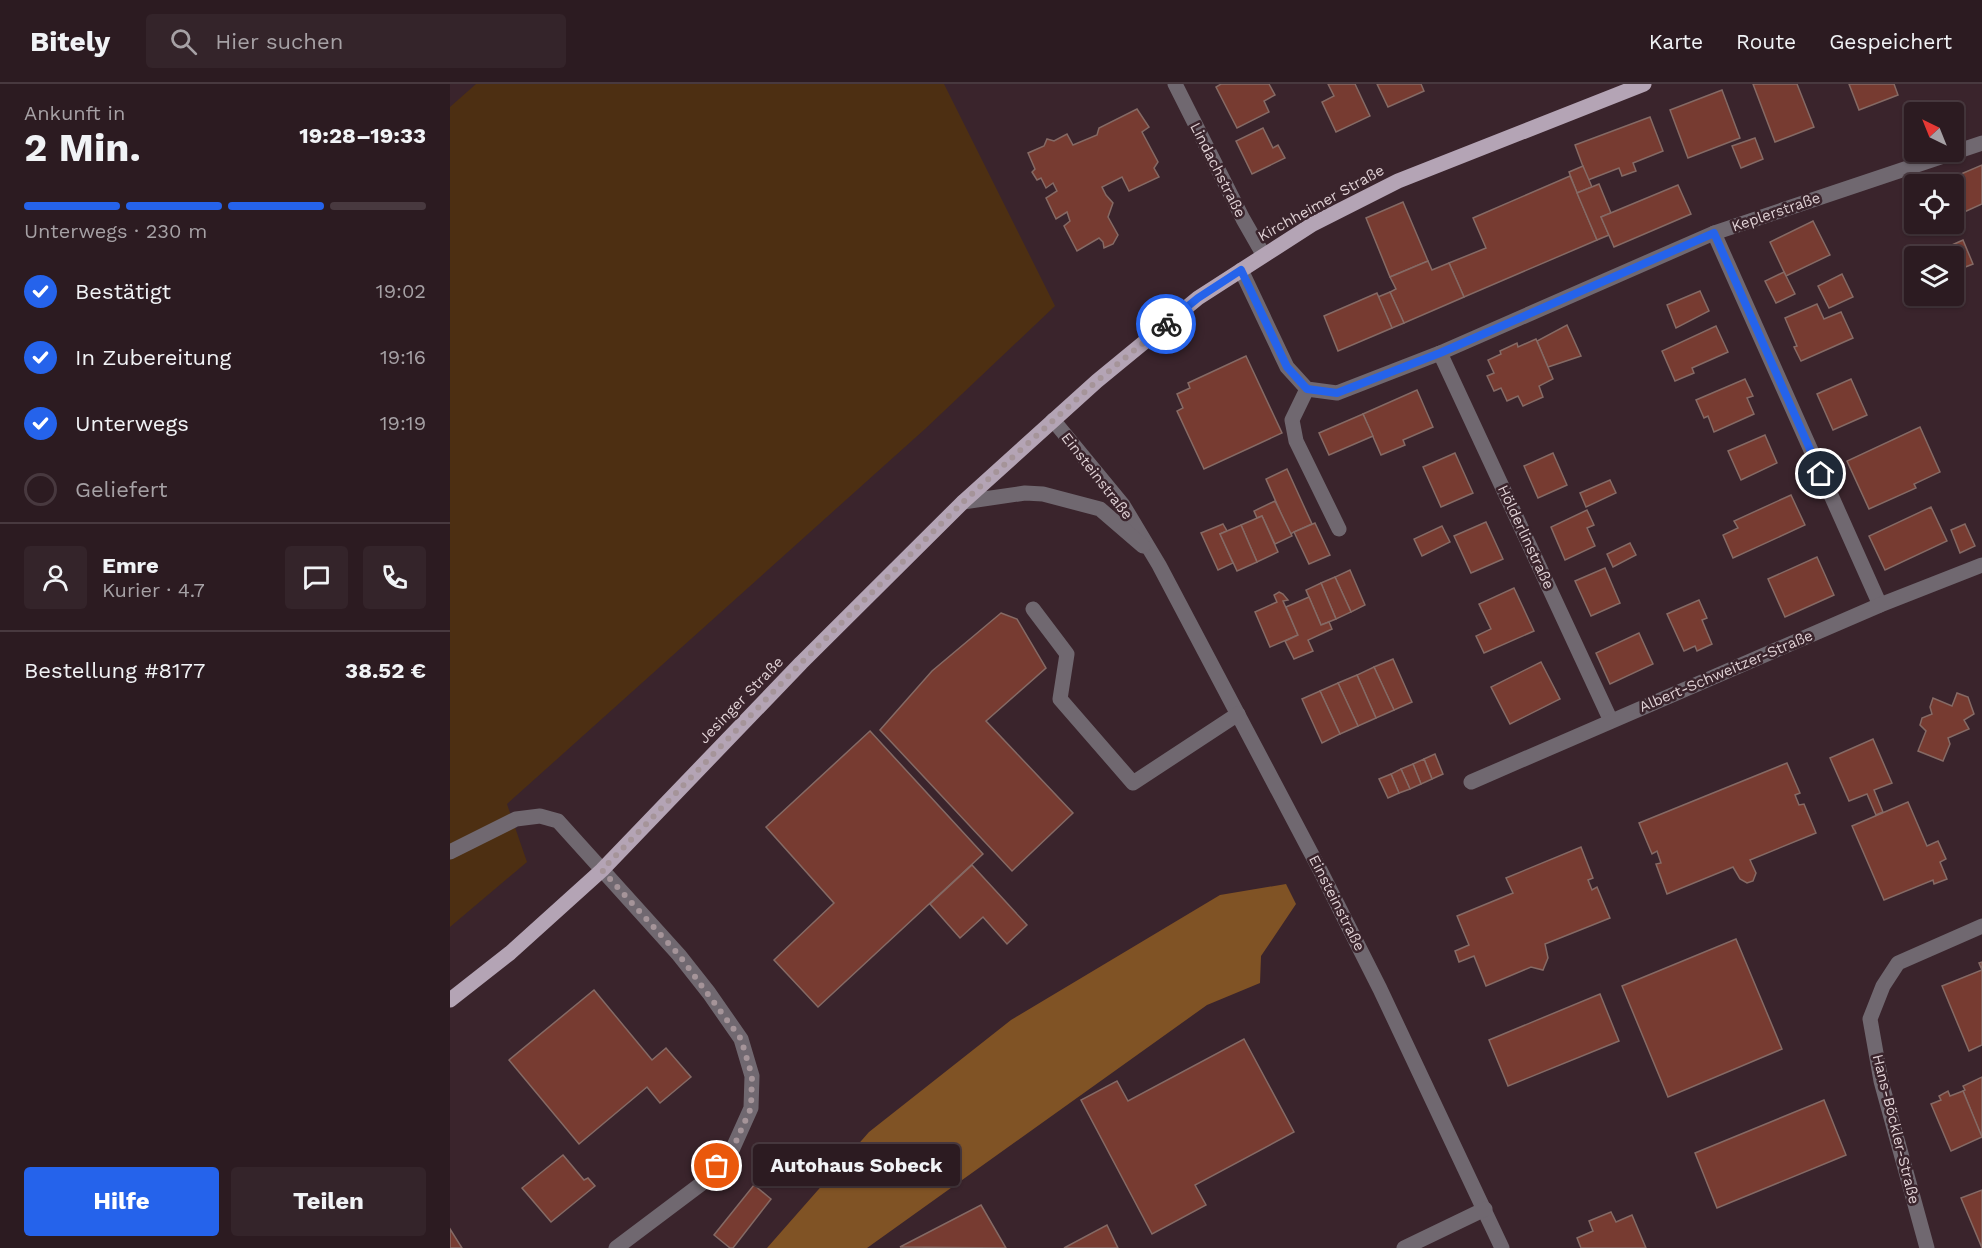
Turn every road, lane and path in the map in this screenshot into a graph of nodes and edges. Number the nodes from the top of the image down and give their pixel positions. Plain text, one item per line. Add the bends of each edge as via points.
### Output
1 (1175, 84) edge
2 (1644, 84) edge
3 (1982, 143) edge
4 (1714, 233) junction
5 (1263, 254) junction
6 (1241, 270) junction
7 (1440, 353) junction
8 (1307, 389) junction
9 (1053, 420) junction
10 (963, 502) junction
11 (1339, 529) dead end
12 (1159, 565) junction
13 (1982, 565) edge
14 (1880, 605) junction
15 (1033, 609) dead end
16 (1238, 714) junction
17 (1611, 720) junction
18 (1471, 782) dead end
19 (450, 852) edge
20 (602, 870) junction
21 (1982, 926) edge
22 (450, 1000) edge
23 (1485, 1209) junction
24 (616, 1248) edge
25 (1404, 1248) edge
26 (1502, 1248) edge
27 (1927, 1248) edge

1 - 5 street, Lindachstraße
2 - 5 main road, Kirchheimer Straße via 1398,181
3 - 4 street, Keplerstraße
4 - 7 street, Keplerstraße
4 - 14 street
5 - 6 main road, Kirchheimer Straße
6 - 8 street via 1287,367
6 - 9 main road, Kirchheimer Straße via 1198,298
7 - 8 street, Keplerstraße via 1337,393
7 - 17 street, Hölderlinstraße
8 - 11 street via 1292,420 1296,441
9 - 10 main road, Jesinger Straße
9 - 12 street, Einsteinstraße via 1123,505
10 - 12 street, Einsteinstraße via 1025,493 1100,509
10 - 20 main road, Jesinger Straße via 793,671
12 - 16 street, Einsteinstraße
13 - 14 street, Albert-Schweitzer-Straße
14 - 17 street, Albert-Schweitzer-Straße
15 - 16 street via 1067,654 1060,699 1133,783
16 - 23 street, Einsteinstraße via 1340,910
17 - 18 street, Albert-Schweitzer-Straße
19 - 20 street via 516,819 540,816 558,821
20 - 22 main road, Jesinger Straße via 510,953
20 - 24 street via 709,993 741,1039 752,1076 751,1108 733,1148 701,1184
21 - 27 street, Hans-Böckler-Straße via 1898,963 1883,986 1870,1019 1881,1081
23 - 25 street
23 - 26 street, Einsteinstraße

